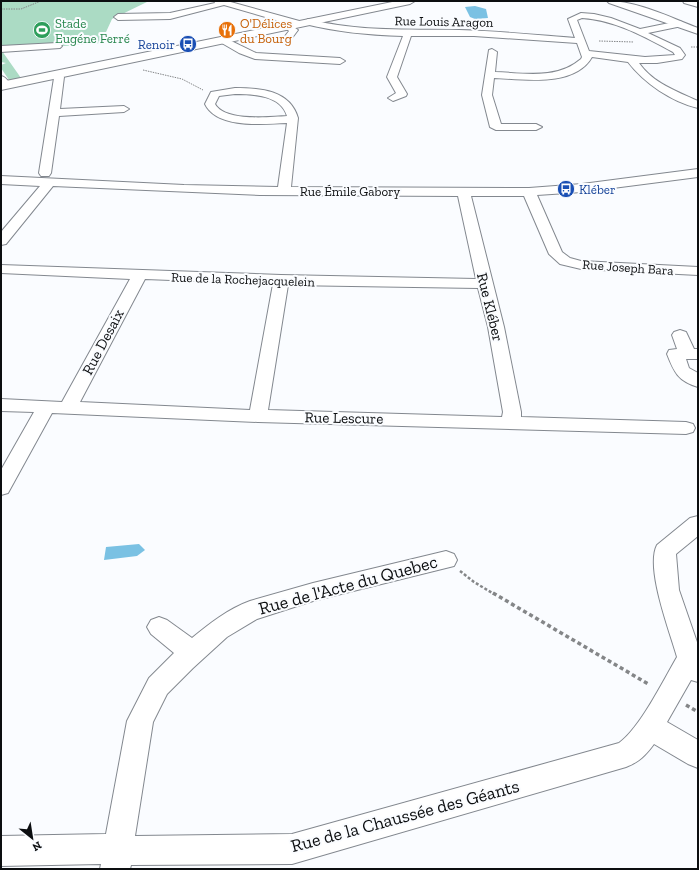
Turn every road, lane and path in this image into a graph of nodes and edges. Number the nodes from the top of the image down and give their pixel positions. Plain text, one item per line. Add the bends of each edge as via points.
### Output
1 (41, 1) edge
2 (406, 1) edge
3 (612, 1) edge
4 (687, 1) edge
5 (221, 2) edge
6 (698, 5) edge
7 (1, 9) edge
8 (118, 17) dead end
9 (304, 23) junction
10 (679, 24) junction
11 (288, 26) junction
12 (639, 32) junction
13 (698, 32) edge
14 (408, 33) junction
15 (223, 40) junction
16 (286, 40) dead end
17 (580, 41) junction
18 (664, 44) junction
19 (57, 46) dead end
20 (1, 49) edge
21 (492, 52) dead end
22 (586, 53) junction
23 (631, 59) junction
24 (122, 61) junction
25 (340, 61) dead end
26 (57, 75) junction
27 (489, 75) junction
28 (3, 84) edge
29 (214, 95) junction
30 (394, 98) dead end
31 (698, 105) edge
32 (124, 109) dead end
33 (53, 114) junction
34 (292, 119) junction
35 (536, 127) dead end
36 (698, 173) edge
37 (47, 177) junction
38 (1, 180) edge
39 (284, 191) junction
40 (464, 192) junction
41 (529, 192) junction
42 (1, 241) edge
43 (1, 269) edge
44 (698, 271) edge
45 (139, 276) junction
46 (281, 280) junction
47 (485, 284) junction
48 (680, 335) dead end
49 (693, 354) edge
50 (698, 381) edge
51 (1, 405) edge
52 (46, 408) junction
53 (68, 408) junction
54 (258, 416) junction
55 (512, 422) junction
56 (694, 427) edge
57 (1, 488) edge
58 (698, 524) edge
59 (446, 560) joint
60 (159, 627) dead end
61 (192, 653) junction
62 (692, 668) edge
63 (668, 694) junction
64 (698, 712) edge
65 (644, 736) junction
66 (698, 755) edge
67 (1, 851) edge
68 (117, 859) edge

1 - 7 path via 21,8
2 - 9 main road
3 - 10 main road
4 - 6 street
5 - 8 street via 170,16
5 - 9 street, Rue Louis Aragon
9 - 11 main road
9 - 14 street, Rue Louis Aragon via 346,30
10 - 12 street
10 - 13 main road
11 - 15 main road
11 - 16 street via 294,30
12 - 17 street via 601,18 584,16 572,20
12 - 18 street
14 - 17 street, Rue Louis Aragon via 477,34
14 - 30 street via 392,77 402,94
15 - 24 main road
15 - 25 street via 254,56
17 - 18 path
17 - 22 street
18 - 23 street via 680,53 679,57
19 - 20 street
21 - 27 street
22 - 23 street
22 - 27 street via 587,57 583,62 560,75
23 - 31 street via 650,81
24 - 26 main road
24 - 29 path via 135,68 182,79
26 - 28 main road
26 - 33 street via 59,77
27 - 35 street via 487,95 496,127
29 - 34 street via 224,90 235,90 267,95 288,105 292,111
29 - 34 street via 210,104 214,111 225,115 255,120
32 - 33 street
33 - 37 street
34 - 39 street
36 - 41 street, Rue Émile Gabory
37 - 38 street, Rue Émile Gabory
37 - 39 street, Rue Émile Gabory via 184,189
37 - 42 street
39 - 40 street, Rue Émile Gabory
40 - 41 street, Rue Émile Gabory
40 - 47 street, Rue Kléber
41 - 44 street, Rue Joseph Bara via 556,254 565,261 581,265
43 - 45 street, Rue de la Rochejacquelein
45 - 46 street, Rue de la Rochejacquelein
45 - 53 street, Rue Desaix
46 - 47 street, Rue de la Rochejacquelein
46 - 54 street
47 - 55 street, Rue Kléber via 496,326
48 - 49 street
49 - 50 street via 676,354 682,371
51 - 52 street, Rue Lescure
52 - 53 street, Rue Lescure
52 - 57 street
53 - 54 street, Rue Lescure
54 - 55 street, Rue Lescure
55 - 56 street, Rue Lescure via 528,425
58 - 62 street via 665,551 668,590
59 - 61 street, Rue de l'Acte du Quebec via 313,592 250,611 219,630
59 - 63 path via 474,582
60 - 61 street
61 - 68 street, Rue de l'Acte du Quebec via 158,686 140,721
62 - 63 street
63 - 64 path
63 - 65 street
65 - 66 street
65 - 68 street, Rue de la Chaussée des Géants via 626,754 292,849 144,851
67 - 68 street, Rue de la Chaussée des Géants

